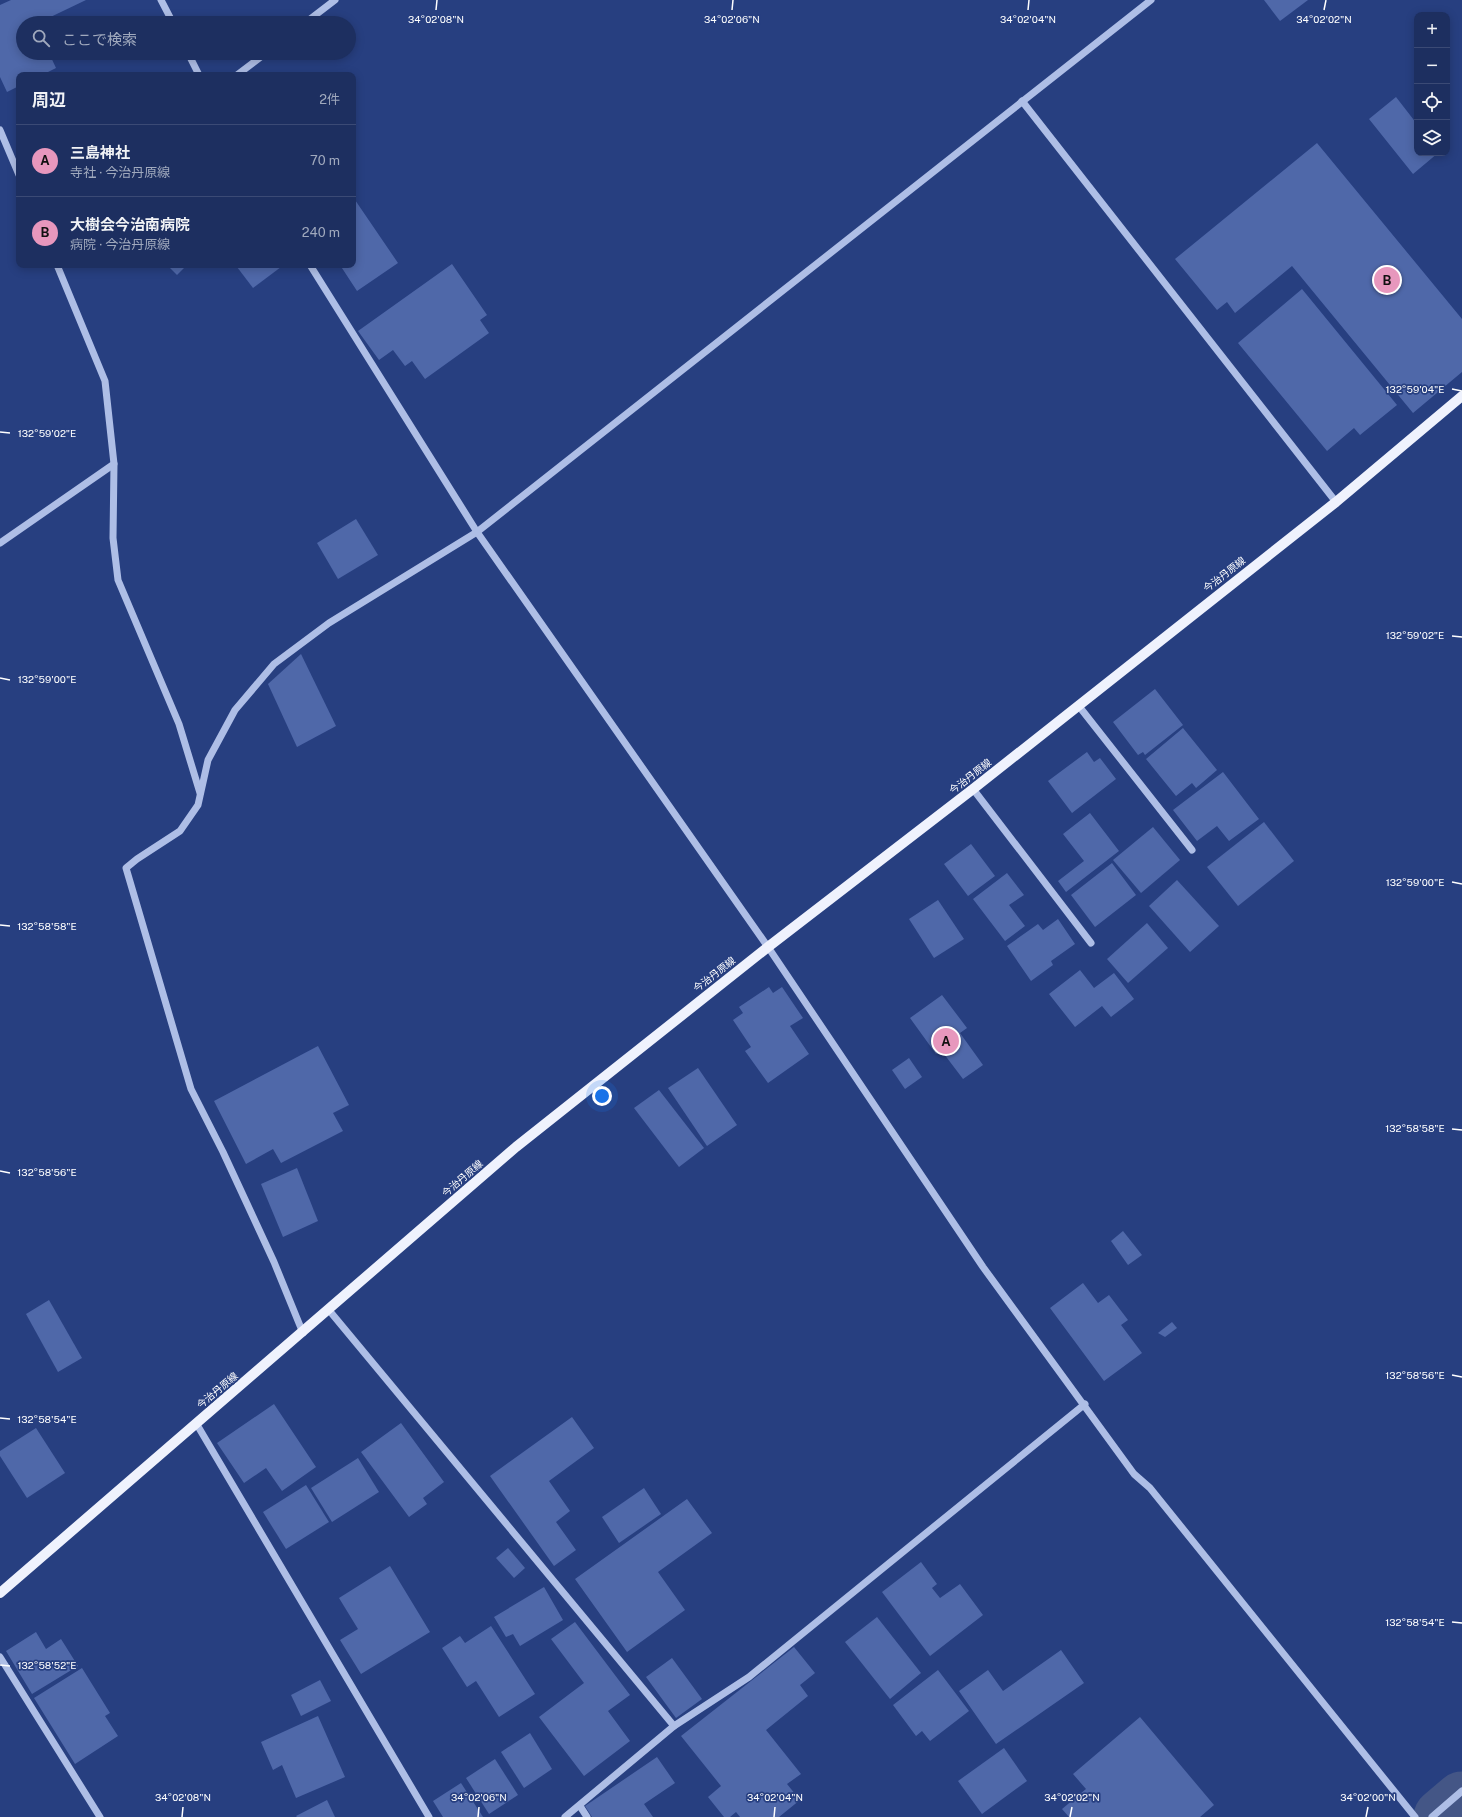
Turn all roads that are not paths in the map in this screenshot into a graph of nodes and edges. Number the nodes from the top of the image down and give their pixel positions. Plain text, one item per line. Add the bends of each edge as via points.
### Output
1 (161, 0) edge
2 (335, 0) edge
3 (1151, 0) edge
4 (169, 16) edge
5 (314, 16) edge
6 (192, 60) edge
7 (257, 60) edge
8 (198, 72) edge
9 (241, 72) edge
10 (1022, 101) junction
11 (0, 130) edge
12 (16, 167) edge
13 (59, 268) edge
14 (312, 268) edge
15 (1462, 396) edge
16 (114, 464) junction
17 (1336, 502) junction
18 (477, 532) junction
19 (0, 543) edge
20 (1078, 705) junction
21 (973, 789) junction
22 (200, 795) junction
23 (1192, 850) dead end
24 (1091, 943) dead end
25 (768, 947) junction
26 (328, 1309) junction
27 (303, 1332) junction
28 (1084, 1404) junction
29 (196, 1423) junction
30 (0, 1593) edge
31 (0, 1657) edge
32 (674, 1726) junction
33 (1462, 1791) edge
34 (580, 1806) junction
35 (100, 1817) edge
36 (429, 1817) edge
37 (565, 1817) edge
38 (587, 1817) edge
39 (1415, 1817) edge
40 (1432, 1817) edge

1 - 4 street
2 - 5 street
3 - 10 street
6 - 8 street
7 - 9 street
10 - 17 street
10 - 18 street
11 - 12 street
13 - 16 street via 105,381
14 - 18 street
15 - 17 main road, 今治丹原線
16 - 19 street
16 - 22 street via 113,538 118,580 179,724
17 - 20 main road, 今治丹原線
18 - 22 street via 329,624 274,664 235,710 208,760
18 - 25 street
20 - 21 main road, 今治丹原線
20 - 23 street
21 - 24 street
21 - 25 main road, 今治丹原線
22 - 27 street via 198,805 180,832 126,868 191,1089 274,1262
25 - 26 main road, 今治丹原線 via 516,1147
25 - 28 street via 983,1267
26 - 27 main road, 今治丹原線
26 - 32 street
27 - 29 main road, 今治丹原線
28 - 32 street via 749,1677
28 - 39 street via 1134,1474 1150,1488
29 - 30 main road, 今治丹原線
29 - 36 street
31 - 35 street
32 - 34 street
33 - 40 street
34 - 37 street
34 - 38 street

